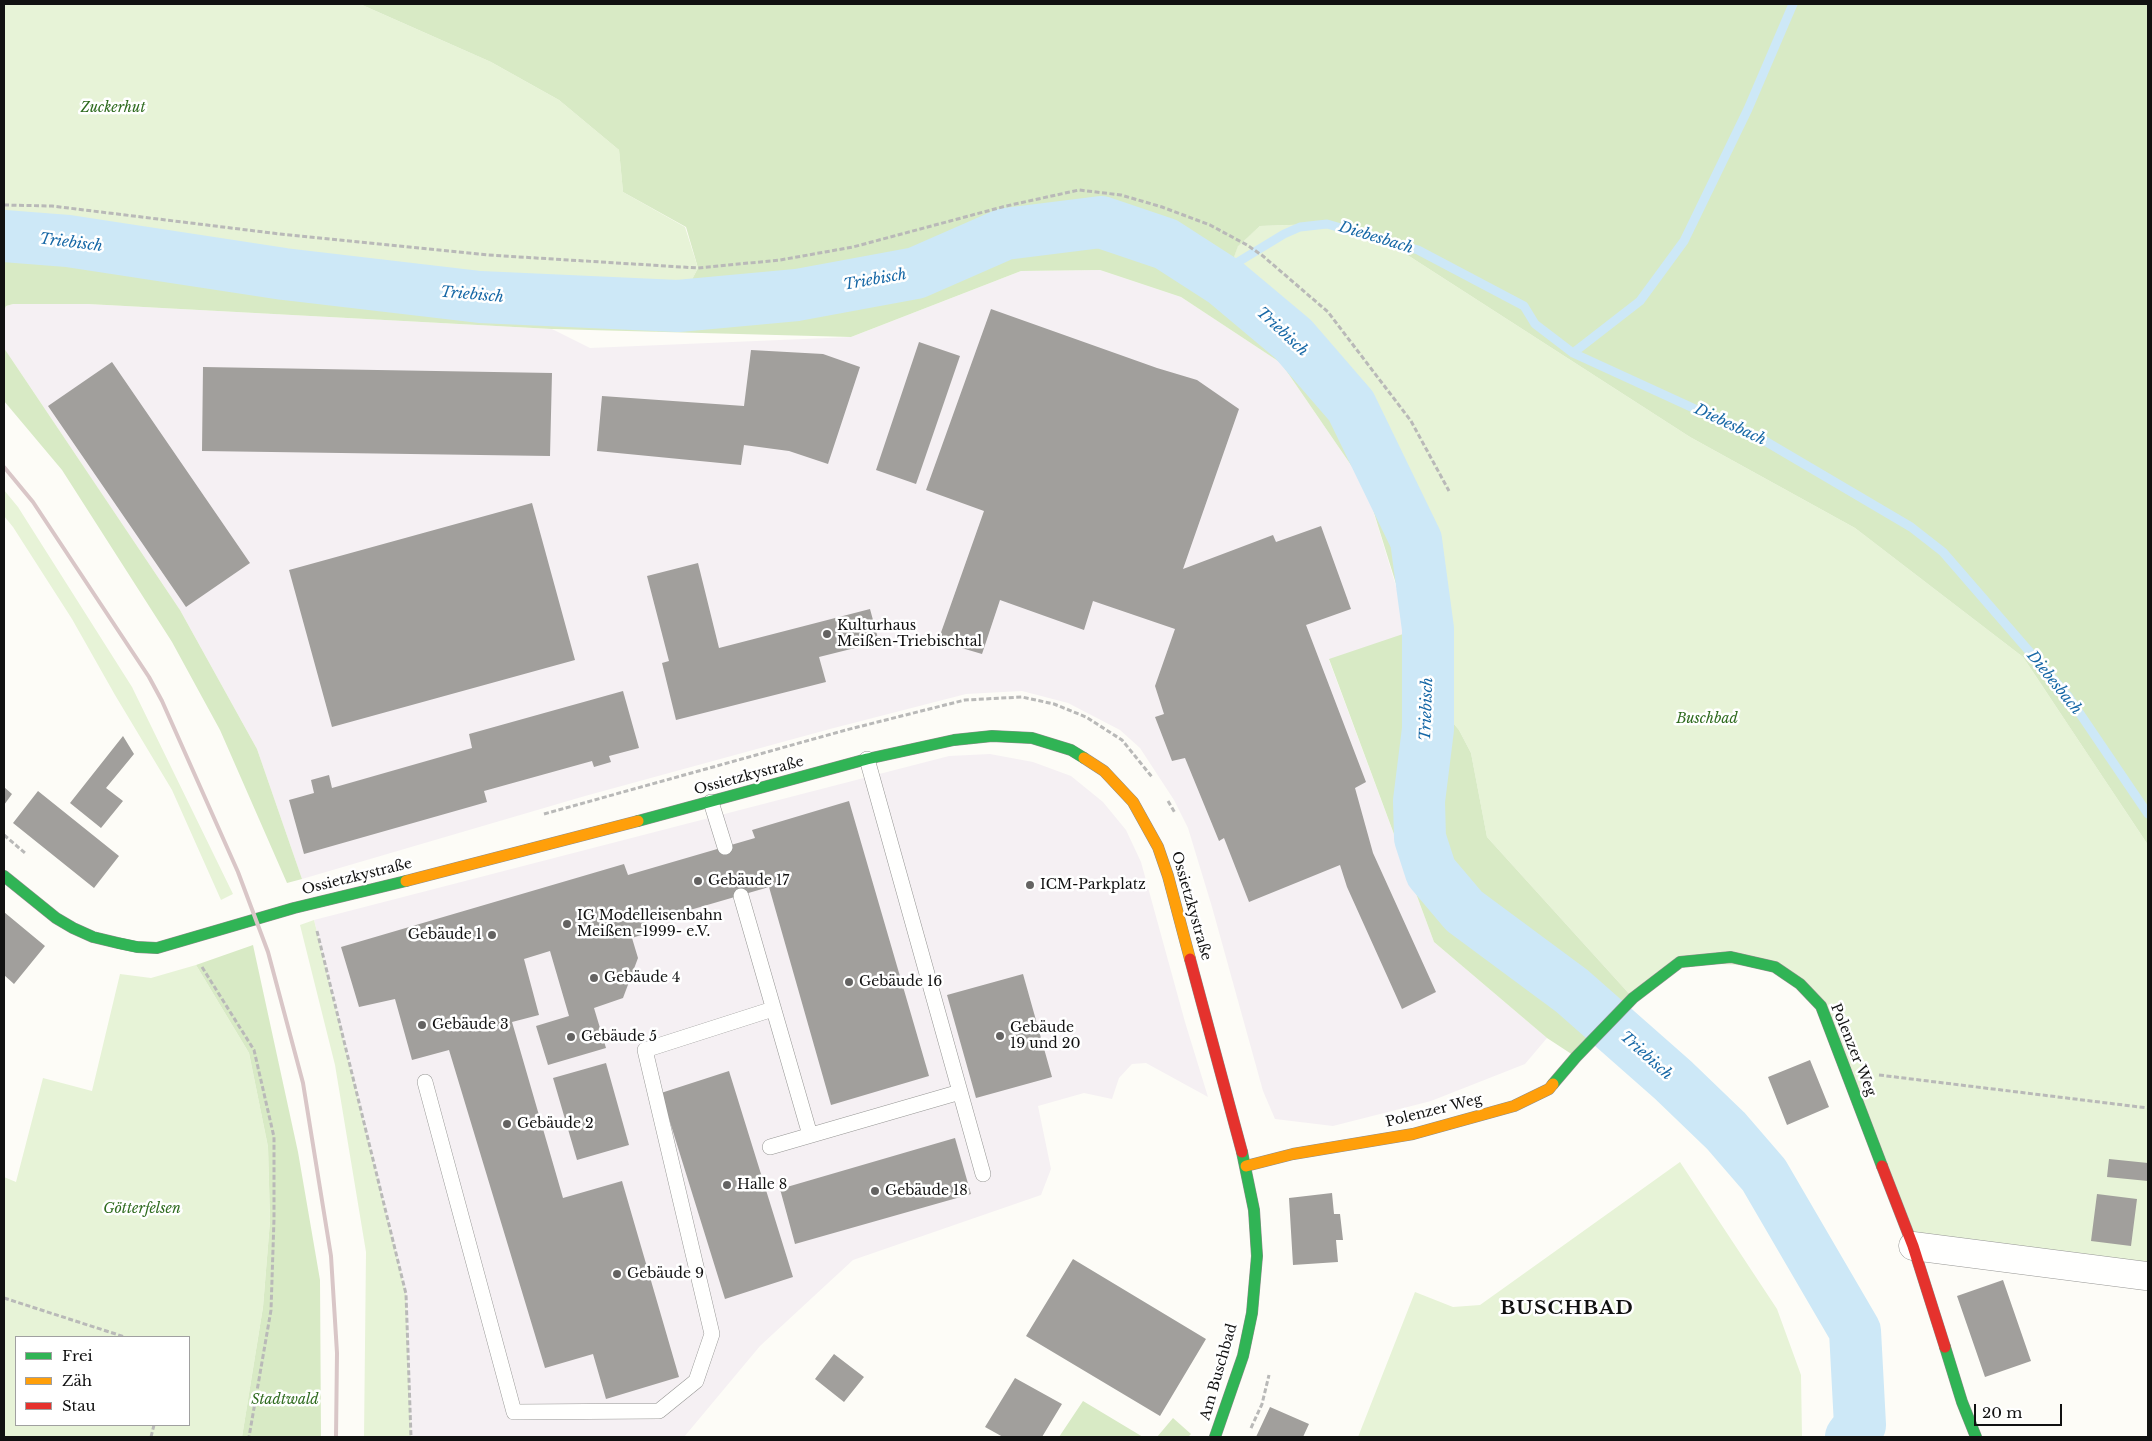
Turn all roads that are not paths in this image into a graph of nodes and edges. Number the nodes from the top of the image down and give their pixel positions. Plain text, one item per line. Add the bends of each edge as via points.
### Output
1 (867, 759) junction
2 (711, 802) junction
3 (725, 847) dead end
4 (4, 876) edge
5 (741, 896) dead end
6 (774, 1009) junction
7 (425, 1082) dead end
8 (960, 1092) junction
9 (810, 1135) junction
10 (770, 1147) dead end
11 (1246, 1166) junction
12 (982, 1174) dead end
13 (1913, 1246) junction
14 (2146, 1276) dead end
15 (1215, 1437) edge
16 (1976, 1437) edge

1 - 2 main road, Ossietzkystraße
1 - 8 lane
1 - 11 main road, Ossietzkystraße via 954,740 992,736 1032,738 1071,750 1104,771 1133,802 1158,847 1166,869
2 - 3 lane
2 - 4 main road, Ossietzkystraße via 310,904 157,948 94,937 56,918
5 - 6 lane
6 - 7 lane via 645,1050 712,1334 696,1381 659,1411 514,1412
6 - 9 lane
8 - 9 lane
8 - 12 lane
9 - 10 lane
11 - 13 main road, Polenzer Weg via 1293,1154 1413,1134 1514,1106 1549,1089 1633,998 1680,962 1730,956 1775,967 1800,984 1821,1006
11 - 15 main road, Am Buschbad via 1254,1210 1257,1256 1252,1313 1243,1356
13 - 14 street
13 - 16 main road, Polenzer Weg

